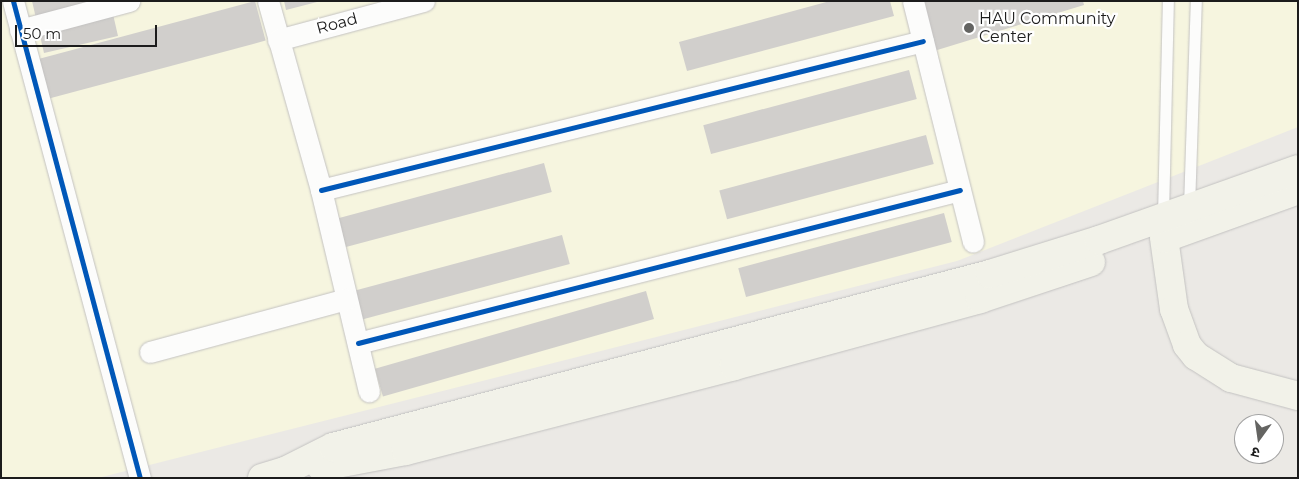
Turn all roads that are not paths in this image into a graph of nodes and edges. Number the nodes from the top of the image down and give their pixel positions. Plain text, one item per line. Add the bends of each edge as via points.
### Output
1 (13, 1) edge
2 (129, 1) edge
3 (268, 1) edge
4 (424, 1) edge
5 (913, 1) edge
6 (1168, 1) edge
7 (1196, 1) edge
8 (20, 30) junction
9 (278, 40) junction
10 (923, 41) junction
11 (1298, 168) edge
12 (321, 190) junction
13 (960, 190) junction
14 (1298, 190) edge
15 (1176, 224) junction
16 (973, 242) dead end
17 (346, 299) junction
18 (358, 343) junction
19 (150, 352) dead end
20 (369, 391) dead end
21 (1298, 396) edge
22 (273, 474) edge
23 (140, 478) edge

1 - 8 street
2 - 8 street
3 - 9 street
4 - 9 street, Road
5 - 10 street
6 - 15 lane
7 - 15 lane
8 - 23 street
9 - 12 street
10 - 12 street
10 - 13 street
11 - 15 main road
12 - 17 street
13 - 16 street
13 - 18 street
14 - 15 main road
15 - 21 main road via 1174,309 1191,351 1210,367 1231,378
15 - 22 main road via 980,300 406,451 334,466
17 - 18 street
17 - 19 street
18 - 20 street

